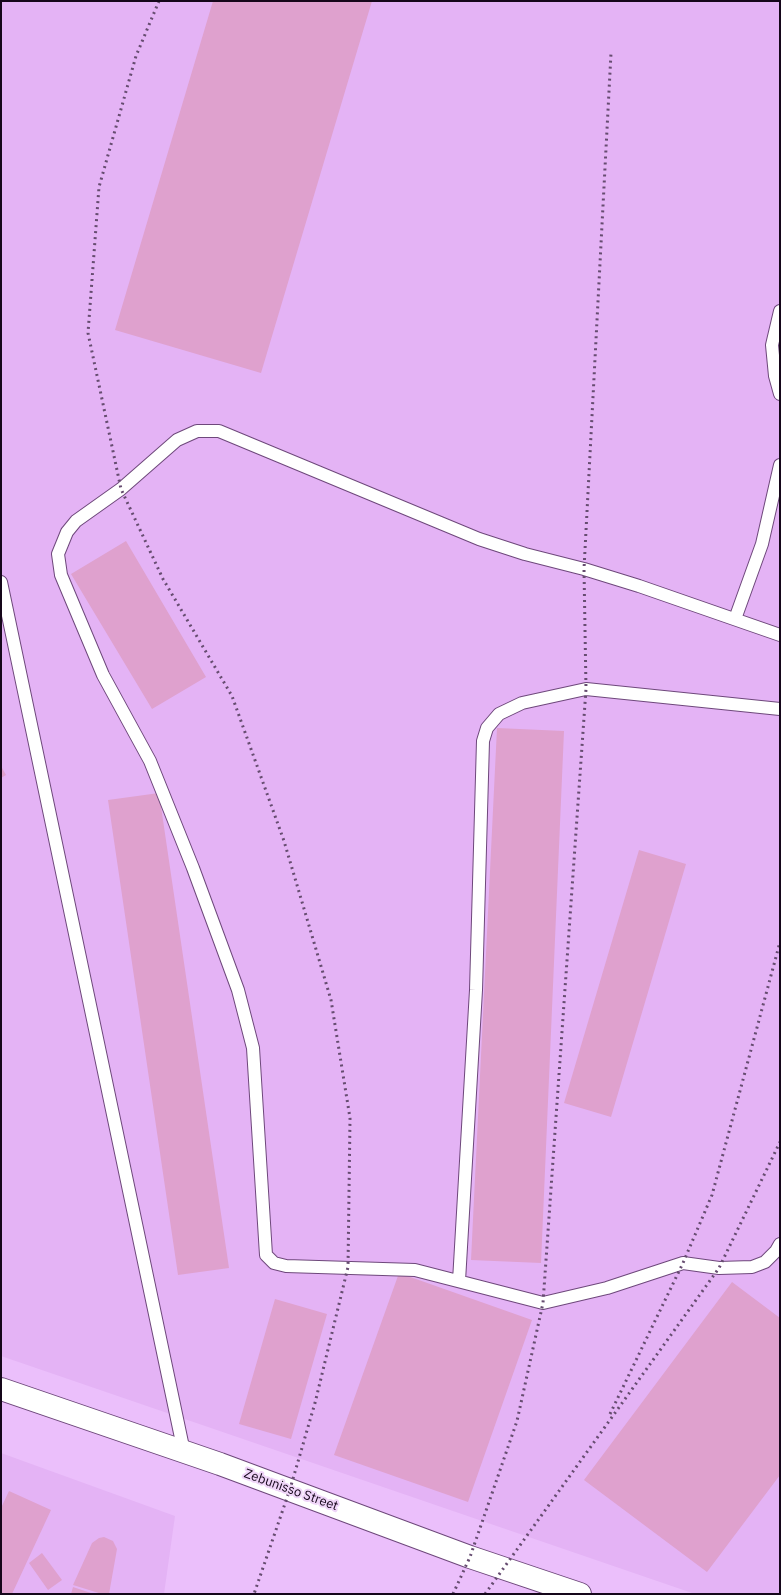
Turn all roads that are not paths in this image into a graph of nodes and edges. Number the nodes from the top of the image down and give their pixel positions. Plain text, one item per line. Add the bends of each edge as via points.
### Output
1 (780, 312) edge
2 (780, 394) edge
3 (780, 465) edge
4 (1, 582) edge
5 (735, 619) junction
6 (780, 635) edge
7 (780, 709) edge
8 (780, 1244) edge
9 (459, 1281) junction
10 (1, 1389) edge
11 (184, 1452) junction
12 (580, 1594) edge

1 - 2 lane via 772,346
3 - 5 lane via 762,544
4 - 11 lane
5 - 6 lane
5 - 9 lane via 639,586 480,539 219,431 197,431 177,440 121,488 76,521 67,532 58,554 61,575 103,675 150,761 238,990 253,1048 266,1255 274,1263 286,1266 415,1270
7 - 9 lane via 586,689 522,703 499,714 487,728 483,741 476,990
8 - 9 lane via 765,1262 752,1267 719,1268 683,1262 607,1288 543,1303
10 - 11 street, Zebunisso Street
11 - 12 street, Zebunisso Street via 470,1557

